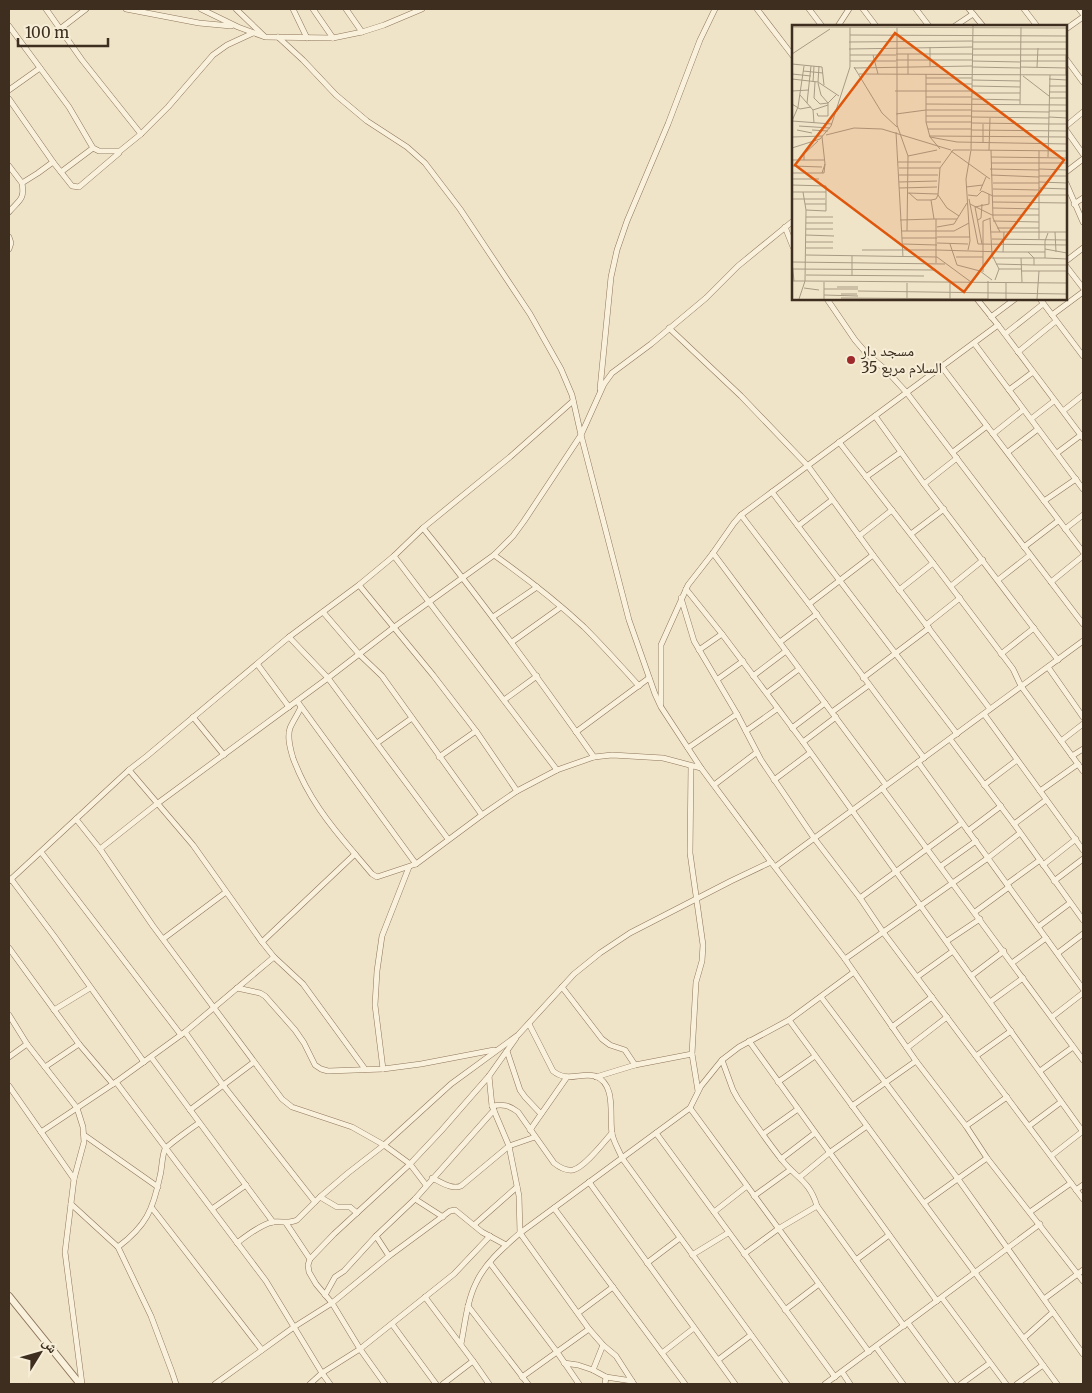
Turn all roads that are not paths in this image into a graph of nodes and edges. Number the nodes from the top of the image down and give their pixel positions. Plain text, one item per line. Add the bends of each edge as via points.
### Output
1 (46, 9) edge
2 (86, 9) edge
3 (126, 9) edge
4 (201, 9) edge
5 (236, 9) edge
6 (294, 9) edge
7 (312, 9) edge
8 (346, 9) edge
9 (422, 9) edge
10 (715, 9) edge
11 (757, 9) edge
12 (809, 9) edge
13 (849, 9) edge
14 (863, 9) edge
15 (925, 9) edge
16 (1024, 9) edge
17 (1079, 9) edge
18 (917, 11) edge
19 (971, 11) edge
20 (1083, 16) edge
21 (821, 25) edge
22 (839, 25) edge
23 (875, 25) edge
24 (928, 25) edge
25 (956, 25) edge
26 (982, 25) edge
27 (1036, 25) edge
28 (9, 26) edge
29 (235, 26) junction
30 (1067, 28) edge
31 (60, 29) junction
32 (362, 32) junction
33 (253, 34) junction
34 (265, 37) junction
35 (278, 37) junction
36 (307, 38) junction
37 (333, 38) junction
38 (792, 55) edge
39 (1067, 60) edge
40 (40, 68) junction
41 (1083, 82) edge
42 (9, 90) edge
43 (9, 99) edge
44 (1083, 112) edge
45 (1067, 125) edge
46 (1067, 131) edge
47 (141, 134) junction
48 (93, 148) junction
49 (120, 152) junction
50 (1083, 154) edge
51 (1083, 159) edge
52 (52, 162) junction
53 (9, 166) edge
54 (1067, 171) edge
55 (61, 172) junction
56 (22, 183) junction
57 (1067, 186) edge
58 (1083, 198) edge
59 (1074, 204) junction
60 (9, 212) edge
61 (792, 222) edge
62 (1083, 222) edge
63 (785, 227) junction
64 (9, 237) edge
65 (792, 244) edge
66 (1083, 248) edge
67 (9, 249) edge
68 (1067, 260) edge
69 (1067, 267) edge
70 (1083, 288) edge
71 (1083, 292) edge
72 (829, 300) edge
73 (978, 300) edge
74 (1014, 300) edge
75 (1041, 301) edge
76 (1052, 315) junction
77 (991, 317) junction
78 (1056, 321) junction
79 (998, 325) junction
80 (670, 328) junction
81 (1005, 334) junction
82 (974, 343) junction
83 (1018, 352) junction
84 (1083, 356) edge
85 (942, 367) junction
86 (1033, 372) junction
87 (1009, 390) junction
88 (907, 393) junction
89 (600, 394) junction
90 (1083, 395) edge
91 (574, 400) junction
92 (1054, 401) junction
93 (1023, 410) junction
94 (1062, 412) junction
95 (875, 416) junction
96 (1031, 419) junction
97 (987, 426) junction
98 (1038, 429) junction
99 (993, 434) junction
100 (581, 435) junction
101 (1082, 436) edge
102 (839, 442) junction
103 (901, 452) junction
104 (953, 452) junction
105 (1008, 452) junction
106 (1057, 453) junction
107 (957, 458) junction
108 (808, 466) junction
109 (866, 477) junction
110 (1076, 478) junction
111 (924, 484) junction
112 (1083, 488) edge
113 (772, 492) junction
114 (832, 500) junction
115 (1044, 501) junction
116 (944, 509) junction
117 (892, 510) junction
118 (741, 515) junction
119 (1083, 515) edge
120 (1058, 521) junction
121 (798, 526) junction
122 (423, 528) junction
123 (1065, 530) junction
124 (911, 534) junction
125 (859, 536) junction
126 (1024, 547) junction
127 (713, 553) junction
128 (1083, 554) edge
129 (494, 555) junction
130 (873, 555) junction
131 (1030, 555) junction
132 (394, 556) junction
133 (983, 560) junction
134 (933, 563) junction
135 (464, 578) junction
136 (998, 580) junction
137 (840, 581) junction
138 (1051, 582) junction
139 (359, 586) junction
140 (537, 586) junction
141 (951, 586) junction
142 (686, 589) junction
143 (899, 590) junction
144 (681, 598) junction
145 (960, 598) junction
146 (430, 602) junction
147 (809, 604) junction
148 (561, 607) junction
149 (323, 612) junction
150 (817, 614) junction
151 (493, 617) junction
152 (1083, 624) edge
153 (927, 626) junction
154 (393, 628) junction
155 (1034, 628) junction
156 (722, 634) junction
157 (288, 637) junction
158 (512, 642) junction
159 (780, 642) junction
160 (1081, 643) edge
161 (699, 650) junction
162 (786, 651) junction
163 (1083, 651) edge
164 (359, 654) junction
165 (895, 654) junction
166 (1001, 654) junction
167 (1058, 660) junction
168 (743, 662) junction
169 (258, 664) junction
170 (1048, 667) junction
171 (800, 669) junction
172 (537, 676) junction
173 (753, 676) junction
174 (328, 678) junction
175 (649, 678) junction
176 (863, 678) junction
177 (718, 679) junction
178 (869, 685) junction
179 (639, 686) junction
180 (1021, 686) junction
181 (767, 694) junction
182 (504, 700) junction
183 (297, 701) junction
184 (825, 704) junction
185 (288, 707) junction
186 (301, 707) junction
187 (661, 707) junction
188 (777, 709) junction
189 (990, 709) junction
190 (1081, 709) edge
191 (737, 714) junction
192 (984, 714) junction
193 (834, 715) junction
194 (193, 717) junction
195 (1083, 717) edge
196 (412, 718) junction
197 (1083, 724) edge
198 (792, 728) junction
199 (476, 731) junction
200 (746, 731) junction
201 (576, 732) junction
202 (957, 734) junction
203 (950, 739) junction
204 (1061, 741) junction
205 (803, 742) junction
206 (377, 743) junction
207 (688, 748) junction
208 (1083, 749) edge
209 (756, 753) junction
210 (810, 753) junction
211 (224, 755) junction
212 (1072, 756) junction
213 (439, 757) junction
214 (594, 757) junction
215 (924, 758) junction
216 (1017, 760) junction
217 (918, 762) junction
218 (1078, 764) junction
219 (691, 766) junction
220 (702, 768) junction
221 (129, 770) junction
222 (557, 770) junction
223 (1083, 771) edge
224 (774, 780) junction
225 (714, 785) junction
226 (984, 785) junction
227 (884, 786) junction
228 (517, 791) junction
229 (1040, 791) junction
230 (1046, 800) junction
231 (158, 803) junction
232 (1001, 806) junction
233 (852, 811) junction
234 (482, 815) junction
235 (76, 819) junction
236 (962, 823) junction
237 (1014, 824) junction
238 (968, 831) junction
239 (1020, 833) junction
240 (814, 838) junction
241 (448, 840) junction
242 (976, 841) junction
243 (1079, 841) edge
244 (927, 848) junction
245 (100, 849) junction
246 (1083, 850) edge
247 (41, 852) junction
248 (355, 854) junction
249 (988, 858) junction
250 (1083, 859) edge
251 (771, 862) junction
252 (1041, 862) junction
253 (416, 864) junction
254 (941, 866) junction
255 (409, 867) junction
256 (775, 867) junction
257 (896, 872) junction
258 (10, 880) edge
259 (1054, 881) junction
260 (952, 882) junction
261 (1008, 886) junction
262 (226, 892) junction
263 (860, 898) junction
264 (696, 899) junction
265 (1070, 903) junction
266 (920, 906) junction
267 (975, 912) junction
268 (980, 919) junction
269 (1083, 920) edge
270 (1038, 927) junction
271 (883, 932) junction
272 (1083, 934) edge
273 (1046, 938) junction
274 (163, 939) junction
275 (947, 941) junction
276 (262, 942) junction
277 (9, 948) edge
278 (953, 951) junction
279 (1004, 952) junction
280 (1058, 953) junction
281 (274, 957) junction
282 (845, 959) junction
283 (1012, 963) junction
284 (854, 972) junction
285 (917, 976) junction
286 (971, 976) junction
287 (1023, 978) junction
288 (562, 987) junction
289 (90, 988) junction
290 (237, 988) junction
291 (1083, 991) edge
292 (820, 997) junction
293 (932, 997) junction
294 (990, 1002) junction
295 (214, 1008) junction
296 (54, 1010) junction
297 (9, 1015) edge
298 (948, 1017) junction
299 (1052, 1017) junction
300 (789, 1020) junction
301 (529, 1024) junction
302 (892, 1027) junction
303 (1011, 1031) junction
304 (183, 1034) junction
305 (518, 1034) junction
306 (749, 1041) junction
307 (27, 1044) junction
308 (79, 1044) junction
309 (1073, 1047) junction
310 (907, 1048) junction
311 (496, 1050) junction
312 (507, 1051) junction
313 (692, 1054) junction
314 (814, 1056) junction
315 (976, 1056) junction
316 (9, 1057) edge
317 (150, 1057) junction
318 (722, 1060) junction
319 (1083, 1060) edge
320 (916, 1061) junction
321 (144, 1062) junction
322 (254, 1062) junction
323 (635, 1065) junction
324 (45, 1067) junction
325 (364, 1069) junction
326 (383, 1069) junction
327 (1040, 1071) junction
328 (489, 1076) junction
329 (567, 1077) junction
330 (596, 1077) junction
331 (778, 1082) junction
332 (115, 1083) junction
333 (885, 1083) junction
334 (223, 1085) junction
335 (9, 1086) edge
336 (698, 1091) junction
337 (1007, 1097) junction
338 (1061, 1102) junction
339 (852, 1106) junction
340 (77, 1108) junction
341 (493, 1108) junction
342 (690, 1108) junction
343 (798, 1109) junction
344 (190, 1110) junction
345 (541, 1114) junction
346 (199, 1122) junction
347 (867, 1126) junction
348 (966, 1126) junction
349 (1029, 1126) junction
350 (530, 1130) junction
351 (40, 1132) junction
352 (656, 1132) junction
353 (1083, 1132) edge
354 (612, 1133) junction
355 (815, 1133) junction
356 (763, 1134) junction
357 (84, 1135) junction
358 (535, 1137) junction
359 (384, 1145) junction
360 (509, 1146) junction
361 (166, 1149) junction
362 (829, 1152) junction
363 (1051, 1156) junction
364 (622, 1158) junction
365 (987, 1158) junction
366 (781, 1159) junction
367 (410, 1164) junction
368 (790, 1170) junction
369 (800, 1177) junction
370 (432, 1178) junction
371 (958, 1179) junction
372 (74, 1180) junction
373 (589, 1182) junction
374 (1071, 1183) junction
375 (1083, 1184) edge
376 (246, 1185) junction
377 (426, 1185) junction
378 (158, 1186) junction
379 (747, 1186) junction
380 (517, 1187) junction
381 (1076, 1190) junction
382 (754, 1196) junction
383 (415, 1199) junction
384 (1083, 1199) edge
385 (317, 1200) junction
386 (924, 1203) junction
387 (71, 1204) junction
388 (817, 1206) junction
389 (152, 1208) junction
390 (554, 1208) junction
391 (212, 1210) junction
392 (714, 1212) junction
393 (1030, 1212) junction
394 (357, 1213) junction
395 (443, 1216) junction
396 (273, 1222) junction
397 (286, 1223) junction
398 (1040, 1224) junction
399 (474, 1225) junction
400 (778, 1229) junction
401 (520, 1232) junction
402 (728, 1233) junction
403 (889, 1235) junction
404 (376, 1236) junction
405 (490, 1236) junction
406 (680, 1238) junction
407 (237, 1243) junction
408 (506, 1245) junction
409 (118, 1247) junction
410 (1008, 1248) junction
411 (744, 1254) junction
412 (692, 1255) junction
413 (389, 1256) junction
414 (310, 1259) junction
415 (856, 1260) junction
416 (490, 1263) junction
417 (647, 1263) junction
418 (1083, 1270) edge
419 (975, 1273) junction
420 (1078, 1273) junction
421 (1083, 1281) edge
422 (819, 1284) junction
423 (613, 1287) junction
424 (325, 1295) junction
425 (9, 1296) edge
426 (425, 1296) junction
427 (1044, 1299) junction
428 (940, 1300) junction
429 (332, 1303) junction
430 (468, 1306) junction
431 (786, 1310) junction
432 (1053, 1312) junction
433 (578, 1313) junction
434 (392, 1324) junction
435 (906, 1324) junction
436 (294, 1327) junction
437 (694, 1328) junction
438 (589, 1329) junction
439 (751, 1335) junction
440 (1024, 1338) junction
441 (461, 1344) junction
442 (603, 1345) junction
443 (876, 1347) junction
444 (360, 1349) junction
445 (262, 1350) junction
446 (557, 1352) junction
447 (869, 1352) junction
448 (662, 1353) junction
449 (1083, 1354) edge
450 (718, 1360) junction
451 (473, 1361) junction
452 (564, 1363) junction
453 (990, 1363) junction
454 (1043, 1365) junction
455 (593, 1370) junction
456 (842, 1372) junction
457 (322, 1373) junction
458 (522, 1377) junction
459 (606, 1377) junction
460 (835, 1377) junction
461 (633, 1383) edge
462 (732, 1383) edge
463 (81, 1384) edge
464 (176, 1384) edge
465 (215, 1384) edge
466 (310, 1384) edge
467 (330, 1384) edge
468 (385, 1384) edge
469 (436, 1384) edge
470 (443, 1384) edge
471 (489, 1384) edge
472 (528, 1384) edge
473 (578, 1384) edge
474 (605, 1384) edge
475 (683, 1384) edge
476 (787, 1384) edge
477 (826, 1384) edge
478 (850, 1384) edge
479 (903, 1384) edge
480 (953, 1384) edge
481 (961, 1384) edge
482 (1006, 1384) edge
483 (1017, 1384) edge
484 (1057, 1384) edge

1 - 31 street
2 - 31 street
3 - 29 street via 199,23
4 - 29 street
5 - 34 street
6 - 36 street
7 - 37 street
8 - 32 street
9 - 32 street
10 - 89 street via 617,250 611,277
11 - 38 street
12 - 21 street
13 - 22 street
14 - 23 street
15 - 18 street
16 - 27 street
17 - 20 street
18 - 24 street
19 - 25 street
19 - 26 street
20 - 30 street
28 - 40 street
29 - 33 street
31 - 47 street
32 - 37 street
33 - 34 street
33 - 47 street via 213,55
34 - 35 street
35 - 36 street
35 - 91 street via 336,95 367,121 418,155 434,173 530,314 569,384
36 - 37 street
39 - 41 street
40 - 42 street
40 - 48 street via 69,107
43 - 52 street
44 - 45 street
46 - 50 street
47 - 49 street
48 - 49 street
48 - 55 street
49 - 55 street via 78,187 72,186
51 - 54 street
52 - 55 street
52 - 56 street
53 - 56 street
56 - 60 street via 23,197
57 - 59 street
58 - 59 street
59 - 62 street
61 - 63 street
63 - 65 street
63 - 80 street
64 - 67 street
66 - 68 street
69 - 70 street
71 - 76 street
72 - 88 street via 866,354
73 - 77 street
74 - 77 street
75 - 76 street
75 - 81 street
76 - 78 street
77 - 79 street
78 - 83 street
78 - 84 street
79 - 81 street
79 - 82 street
80 - 89 street via 612,373
80 - 108 street
81 - 83 street
82 - 85 street
82 - 87 street
83 - 86 street
85 - 88 street
85 - 97 street
86 - 87 street
86 - 92 street
87 - 93 street
88 - 95 street
88 - 104 street
89 - 100 street
90 - 94 street
91 - 100 street
91 - 122 street
92 - 94 street
92 - 96 street
93 - 96 street
93 - 99 street
94 - 101 street
95 - 102 street
95 - 103 street
96 - 98 street
97 - 99 street
97 - 104 street
98 - 105 street
98 - 106 street
99 - 105 street
100 - 129 street via 524,521
100 - 175 street via 629,620
101 - 106 street
102 - 108 street
102 - 109 street
103 - 109 street
103 - 111 street
104 - 107 street
105 - 115 street
106 - 110 street
107 - 111 street
107 - 126 street
108 - 113 street
108 - 114 street
109 - 117 street
110 - 112 street
110 - 115 street
111 - 116 street
113 - 118 street
113 - 121 street
114 - 121 street
114 - 125 street
115 - 120 street
116 - 124 street
116 - 133 street
117 - 124 street
117 - 125 street
118 - 127 street
118 - 147 street
119 - 123 street
120 - 123 street
120 - 126 street
121 - 137 street
122 - 132 street
122 - 135 street
123 - 128 street
124 - 134 street
125 - 130 street
126 - 131 street
127 - 142 street
127 - 159 street
128 - 138 street
129 - 135 street
129 - 140 street
130 - 137 street
130 - 143 street
131 - 136 street
131 - 138 street
132 - 139 street
132 - 146 street
133 - 136 street
133 - 141 street
134 - 141 street
134 - 143 street
135 - 146 street
135 - 151 street
136 - 155 street
137 - 147 street
137 - 165 street
138 - 152 street
139 - 149 street
139 - 154 street
140 - 148 street
140 - 151 street
141 - 145 street
142 - 144 street
142 - 156 street
143 - 153 street
144 - 161 street
144 - 187 street via 661,645
145 - 153 street
145 - 166 street
146 - 154 street
146 - 182 street
147 - 150 street
148 - 158 street
148 - 179 street
149 - 157 street
149 - 164 street
150 - 159 street
150 - 176 street
151 - 158 street
153 - 165 street
153 - 189 street
154 - 164 street
154 - 199 street
155 - 166 street
155 - 167 street
156 - 161 street
156 - 168 street
157 - 169 street
157 - 174 street
158 - 172 street
159 - 162 street
160 - 163 street
160 - 167 street
161 - 177 street
162 - 171 street
162 - 173 street
164 - 174 street
164 - 196 street via 382,676
165 - 176 street
165 - 202 street
166 - 180 street via 1018,676
167 - 170 street
168 - 173 street
168 - 177 street
169 - 185 street
169 - 194 street
170 - 180 street
170 - 190 street
171 - 181 street
171 - 184 street
172 - 182 street
172 - 201 street
173 - 181 street
174 - 183 street
174 - 206 street
175 - 179 street
175 - 187 street
176 - 178 street
177 - 191 street
178 - 193 street
178 - 215 street
179 - 201 street
180 - 189 street
180 - 204 street
181 - 188 street
182 - 222 street
183 - 185 street
183 - 186 street
184 - 193 street
184 - 198 street
185 - 211 street
186 - 248 street via 290,728 289,741 300,777 333,829
186 - 253 street
187 - 207 street
188 - 198 street
188 - 200 street
189 - 192 street
190 - 195 street
191 - 200 street
191 - 207 street
192 - 202 street
192 - 216 street
193 - 205 street
193 - 227 street
194 - 211 street
194 - 221 street
196 - 206 street
196 - 213 street
197 - 204 street
198 - 205 street
199 - 213 street
199 - 228 street
200 - 209 street
201 - 214 street
202 - 203 street
203 - 215 street
203 - 226 street
204 - 212 street
205 - 210 street
206 - 241 street
207 - 220 street
208 - 212 street
209 - 224 street
209 - 225 street
210 - 224 street
210 - 233 street
211 - 231 street
212 - 218 street
213 - 234 street
214 - 219 street via 663,758
214 - 222 street
215 - 217 street
216 - 226 street
216 - 229 street
217 - 227 street
217 - 236 street
218 - 223 street
218 - 229 street
219 - 220 street
219 - 264 street via 690,853
220 - 225 street
221 - 231 street
221 - 235 street
222 - 228 street
224 - 240 street
225 - 251 street
226 - 232 street
227 - 233 street
227 - 244 street
228 - 234 street
229 - 230 street
230 - 237 street
230 - 243 street
231 - 245 street
231 - 262 street
232 - 237 street
232 - 238 street
233 - 240 street
233 - 257 street
234 - 241 street
235 - 245 street
235 - 247 street
236 - 238 street
236 - 244 street
237 - 239 street
238 - 242 street
239 - 249 street
239 - 252 street
240 - 256 street
240 - 263 street
241 - 253 street
242 - 249 street
242 - 254 street
243 - 246 street
243 - 252 street
244 - 254 street
244 - 257 street
245 - 274 street
247 - 258 street
247 - 304 street
248 - 255 street via 377,877
248 - 276 street
249 - 260 street
249 - 261 street
250 - 259 street
251 - 256 street
251 - 264 street
252 - 259 street
252 - 261 street
253 - 255 street
254 - 260 street
255 - 326 street via 382,936 377,971 375,1005
256 - 282 street
257 - 263 street
257 - 266 street
258 - 289 street
259 - 265 street
260 - 266 street
260 - 267 street
261 - 267 street
261 - 270 street
262 - 274 street
262 - 276 street
263 - 271 street
264 - 288 street via 622,938
264 - 313 street via 703,945 696,982
265 - 269 street
265 - 270 street
266 - 271 street
266 - 275 street
267 - 268 street
268 - 275 street
268 - 279 street
270 - 273 street
271 - 282 street
271 - 285 street
272 - 280 street
273 - 280 street
273 - 283 street
274 - 295 street
275 - 278 street
276 - 281 street
277 - 296 street
278 - 285 street
278 - 286 street
279 - 283 street
279 - 286 street
280 - 291 street
281 - 290 street
281 - 325 street via 303,984
282 - 284 street
283 - 287 street
284 - 292 street
284 - 302 street
285 - 293 street
286 - 294 street
287 - 294 street
287 - 299 street
288 - 301 street
288 - 323 street via 602,1039 625,1050
289 - 296 street
289 - 321 street
290 - 295 street
290 - 325 street via 265,996 288,1021 321,1070
291 - 299 street
292 - 300 street
292 - 333 street
293 - 298 street
293 - 302 street
294 - 303 street
295 - 304 street
295 - 322 street
296 - 308 street
297 - 307 street
298 - 310 street
298 - 315 street
299 - 309 street
300 - 306 street
300 - 314 street
301 - 305 street
301 - 329 street via 554,1071
302 - 310 street
303 - 315 street
303 - 327 street
304 - 317 street
304 - 334 street
305 - 311 street
305 - 312 street
306 - 318 street
306 - 331 street
307 - 316 street
307 - 324 street
308 - 324 street
308 - 332 street
309 - 319 street
309 - 327 street
310 - 320 street
311 - 326 street
311 - 359 street
312 - 328 street
312 - 345 street via 520,1090
313 - 323 street
313 - 336 street
314 - 331 street
314 - 339 street
315 - 337 street
317 - 321 street
317 - 344 street
318 - 336 street
318 - 356 street via 733,1090
320 - 333 street
320 - 348 street
321 - 332 street
322 - 334 street
322 - 359 street via 282,1100 352,1127
323 - 330 street
324 - 340 street
325 - 326 street
327 - 338 street
328 - 341 street
328 - 367 street
329 - 330 street
329 - 345 street
330 - 354 street via 605,1084 611,1098
331 - 343 street
332 - 340 street
332 - 361 street
333 - 339 street
333 - 371 street
334 - 344 street
334 - 385 street
335 - 351 street
336 - 342 street
337 - 348 street
337 - 349 street
338 - 349 street
338 - 353 street
339 - 347 street
340 - 351 street
340 - 357 street
341 - 350 street via 502,1104 510,1106
341 - 360 street
341 - 370 street
342 - 352 street
342 - 379 street
343 - 355 street
343 - 356 street
344 - 346 street
345 - 350 street
346 - 361 street
346 - 376 street
347 - 362 street
347 - 386 street
348 - 365 street
349 - 363 street
350 - 358 street
351 - 372 street
352 - 364 street
352 - 392 street
353 - 363 street
354 - 358 street via 582,1165 572,1170 562,1169 554,1163
354 - 364 street
355 - 362 street
355 - 366 street
356 - 366 street
357 - 372 street
357 - 378 street
358 - 360 street
359 - 367 street
359 - 385 street
360 - 370 street via 458,1188
360 - 380 street
361 - 378 street
361 - 391 street
362 - 369 street
362 - 403 street
363 - 374 street
364 - 373 street
364 - 406 street
365 - 371 street
365 - 393 street
366 - 368 street
367 - 377 street
367 - 394 street
368 - 369 street
368 - 382 street
369 - 388 street via 814,1195
370 - 377 street
371 - 386 street
371 - 410 street
372 - 387 street
373 - 390 street
373 - 417 street
374 - 381 street
374 - 393 street
375 - 381 street
376 - 391 street
376 - 396 street
377 - 383 street
378 - 389 street
379 - 382 street
379 - 392 street
380 - 399 street
380 - 401 street
381 - 384 street
382 - 400 street
383 - 395 street
383 - 404 street
385 - 394 street via 350,1207
385 - 397 street via 297,1220
386 - 419 street
387 - 409 street
387 - 463 street via 65,1252
388 - 400 street
388 - 415 street
389 - 409 street via 142,1226
389 - 445 street
390 - 401 street
390 - 423 street
391 - 407 street
392 - 402 street
393 - 398 street
394 - 414 street
395 - 399 street via 455,1210
395 - 413 street
396 - 397 street
396 - 407 street
397 - 414 street
398 - 410 street
398 - 420 street
399 - 405 street
400 - 411 street
400 - 422 street
401 - 408 street
401 - 433 street
402 - 411 street
402 - 412 street
403 - 415 street
403 - 428 street
404 - 413 street
404 - 424 street via 335,1277
405 - 408 street
405 - 426 street via 454,1274
406 - 412 street
406 - 417 street
407 - 436 street via 266,1281
408 - 416 street
409 - 464 street via 151,1316
410 - 419 street
410 - 427 street
411 - 431 street
412 - 439 street
413 - 429 street
414 - 424 street via 309,1272
415 - 435 street
416 - 430 street via 477,1280
416 - 446 street
417 - 437 street
418 - 420 street
419 - 428 street
419 - 440 street
420 - 421 street
420 - 427 street
422 - 431 street
422 - 447 street
423 - 433 street
423 - 448 street
424 - 429 street
425 - 463 street
426 - 434 street
426 - 441 street
427 - 432 street
428 - 435 street
428 - 453 street
429 - 436 street
429 - 444 street
430 - 441 street
430 - 458 street
431 - 460 street
432 - 440 street
432 - 449 street
433 - 438 street
434 - 444 street
434 - 469 street
435 - 443 street
435 - 480 street
436 - 445 street
436 - 457 street
437 - 448 street
437 - 450 street
438 - 442 street
438 - 446 street
439 - 450 street
439 - 476 street
440 - 454 street
441 - 451 street
442 - 455 street
442 - 461 street via 616,1356
443 - 447 street
443 - 479 street
444 - 457 street
444 - 468 street
445 - 465 street
446 - 452 street
446 - 458 street
447 - 456 street
448 - 475 street
450 - 462 street
451 - 470 street
451 - 471 street
452 - 455 street
452 - 473 street
453 - 481 street
453 - 482 street
454 - 483 street
454 - 484 street
455 - 459 street
456 - 460 street
456 - 478 street
457 - 466 street
457 - 467 street
458 - 472 street
459 - 461 street
459 - 474 street
460 - 477 street

